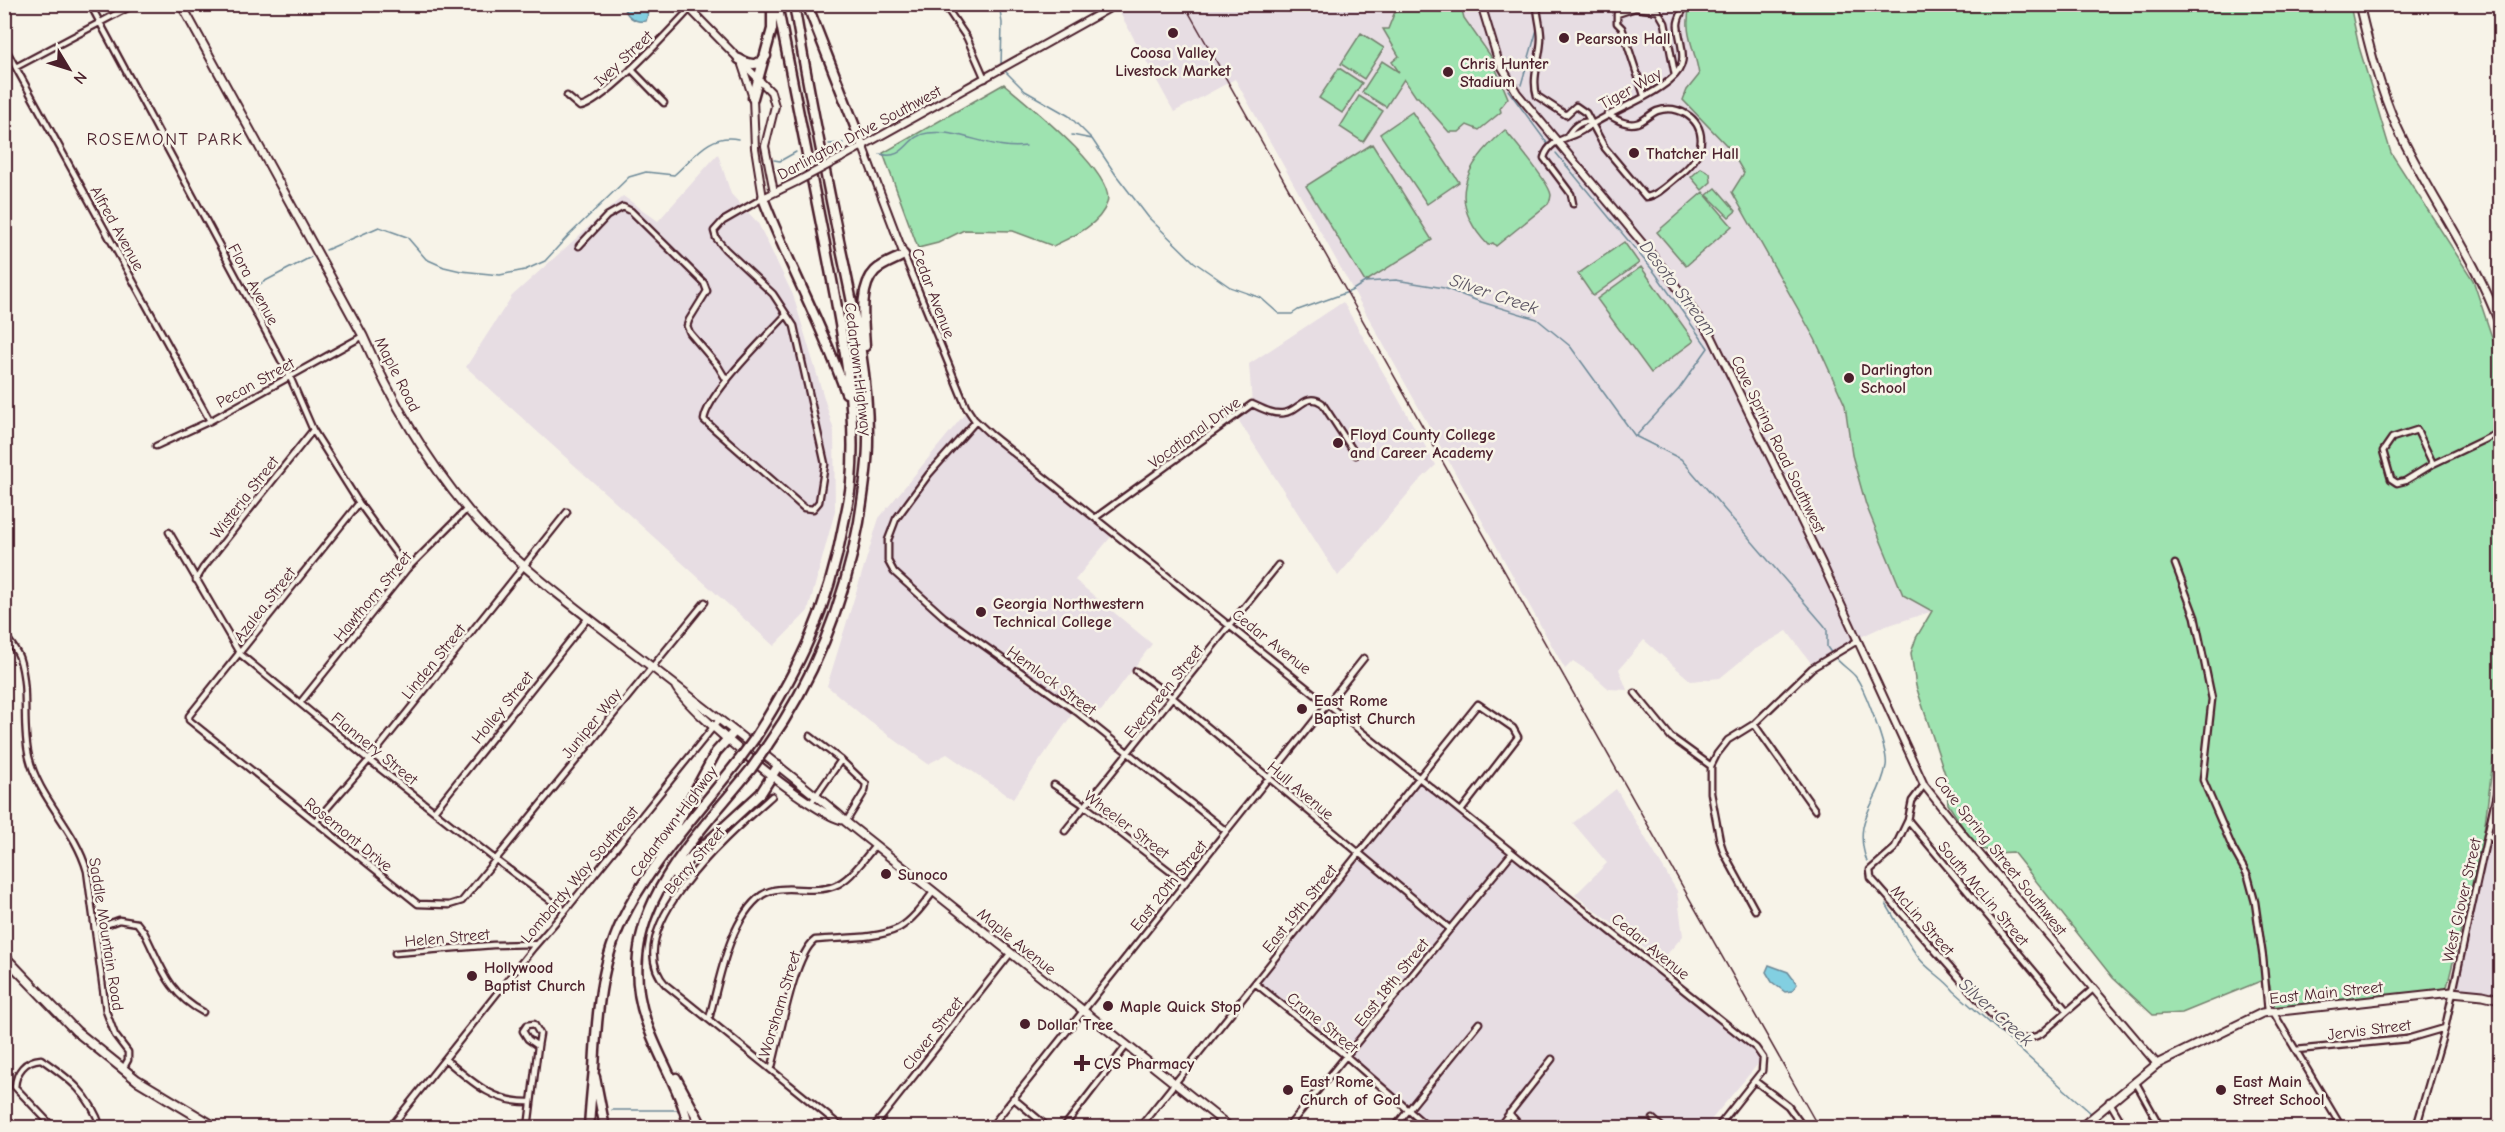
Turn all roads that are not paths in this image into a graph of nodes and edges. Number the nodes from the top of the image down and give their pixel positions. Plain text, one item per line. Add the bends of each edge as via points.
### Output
1 (90, 4) edge
2 (135, 4) edge
3 (182, 4) edge
4 (772, 4) edge
5 (777, 4) edge
6 (794, 4) edge
7 (807, 4) edge
8 (944, 4) edge
9 (1117, 4) edge
10 (1481, 4) edge
11 (1537, 4) edge
12 (1686, 4) edge
13 (2359, 4) edge
14 (688, 7) edge
15 (101, 24) junction
16 (4, 46) edge
17 (766, 56) junction
18 (739, 59) junction
19 (16, 67) junction
20 (631, 69) junction
21 (1675, 75) junction
22 (987, 77) junction
23 (759, 78) junction
24 (1644, 95) junction
25 (567, 96) dead end
26 (753, 98) junction
27 (664, 103) dead end
28 (1607, 114) junction
29 (1591, 124) junction
30 (1557, 142) junction
31 (863, 147) junction
32 (774, 192) junction
33 (763, 198) junction
34 (1573, 204) dead end
35 (579, 246) dead end
36 (904, 255) junction
37 (785, 316) junction
38 (2500, 325) edge
39 (363, 336) junction
40 (865, 370) junction
41 (290, 377) junction
42 (727, 381) junction
43 (851, 407) junction
44 (210, 421) junction
45 (976, 421) junction
46 (313, 430) junction
47 (2500, 432) edge
48 (156, 446) dead end
49 (1356, 455) dead end
50 (2433, 464) junction
51 (359, 503) junction
52 (467, 509) junction
53 (567, 512) dead end
54 (1095, 518) junction
55 (169, 532) dead end
56 (2175, 564) dead end
57 (525, 566) junction
58 (1278, 566) dead end
59 (406, 569) junction
60 (196, 580) junction
61 (705, 602) dead end
62 (588, 618) junction
63 (1231, 626) junction
64 (4, 634) edge
65 (1857, 641) junction
66 (240, 654) junction
67 (1364, 658) dead end
68 (652, 667) junction
69 (1136, 671) dead end
70 (676, 687) junction
71 (1635, 693) dead end
72 (1173, 699) junction
73 (1329, 703) junction
74 (300, 704) junction
75 (189, 720) joint
76 (719, 720) junction
77 (1754, 724) junction
78 (714, 727) junction
79 (731, 735) junction
80 (810, 736) dead end
81 (755, 743) junction
82 (1128, 753) junction
83 (749, 756) joint
84 (369, 760) junction
85 (841, 760) junction
86 (778, 766) junction
87 (1711, 766) junction
88 (774, 777) junction
89 (1418, 777) junction
90 (2500, 777) edge
91 (1268, 778) junction
92 (1054, 785) dead end
93 (1924, 785) junction
94 (772, 796) dead end
95 (816, 796) junction
96 (811, 804) junction
97 (1084, 806) junction
98 (1815, 810) dead end
99 (434, 811) junction
100 (1461, 811) junction
101 (1908, 820) junction
102 (844, 821) junction
103 (315, 822) junction
104 (1065, 831) dead end
105 (1226, 831) junction
106 (2488, 835) junction
107 (876, 845) junction
108 (2500, 845) edge
109 (1512, 853) junction
110 (1358, 854) junction
111 (496, 860) junction
112 (648, 876) junction
113 (1185, 883) junction
114 (934, 891) junction
115 (654, 896) junction
116 (1755, 910) dead end
117 (566, 911) junction
118 (95, 929) junction
119 (1450, 929) junction
120 (536, 944) junction
121 (395, 953) dead end
122 (1010, 954) junction
123 (4, 956) edge
124 (1255, 983) junction
125 (2093, 989) junction
126 (2452, 992) junction
127 (2500, 999) edge
128 (642, 1008) junction
129 (2270, 1010) junction
130 (1083, 1011) junction
131 (2067, 1011) junction
132 (203, 1012) dead end
133 (709, 1019) junction
134 (1479, 1023) dead end
135 (2445, 1028) junction
136 (1127, 1045) junction
137 (538, 1047) junction
138 (2296, 1050) junction
139 (1346, 1056) junction
140 (445, 1059) junction
141 (1552, 1059) dead end
142 (2157, 1064) junction
143 (123, 1069) junction
144 (771, 1070) junction
145 (594, 1071) junction
146 (2135, 1081) junction
147 (1174, 1082) junction
148 (1755, 1082) junction
149 (1013, 1098) junction
150 (530, 1102) junction
151 (2108, 1102) junction
152 (1408, 1111) junction
153 (1509, 1113) junction
154 (1220, 1119) junction
155 (1653, 1119) dead end
156 (2083, 1125) edge
157 (54, 1128) edge
158 (101, 1128) edge
159 (216, 1128) edge
160 (390, 1128) edge
161 (528, 1128) edge
162 (590, 1128) edge
163 (605, 1128) edge
164 (689, 1128) edge
165 (703, 1128) edge
166 (843, 1128) edge
167 (873, 1128) edge
168 (990, 1128) edge
169 (1049, 1128) edge
170 (1064, 1128) edge
171 (1139, 1128) edge
172 (1214, 1128) edge
173 (1231, 1128) edge
174 (1287, 1128) edge
175 (1394, 1128) edge
176 (1430, 1128) edge
177 (1498, 1128) edge
178 (1522, 1128) edge
179 (1663, 1128) edge
180 (1717, 1128) edge
181 (1804, 1128) edge
182 (2125, 1128) edge
183 (2161, 1128) edge
184 (2342, 1128) edge
185 (2416, 1128) edge

1 - 15 street, Flora Avenue
2 - 15 street
3 - 39 main road, Maple Road
4 - 17 highway
5 - 43 highway, Cedartown Highway via 844,344
6 - 40 highway, Cedartown Highway
7 - 31 highway
8 - 22 street
9 - 22 street, Darlington Drive Southwest
10 - 30 street, Cave Spring Road Southwest via 1497,60 1517,93
11 - 29 street via 1541,39 1534,86 1537,96 1566,115 1576,106 1586,113
12 - 21 street, Tiger Way via 1678,25 1684,60
13 - 38 main road via 2374,64 2397,126 2481,276
14 - 18 street
14 - 20 street, Ivey Street
15 - 19 street
15 - 41 street, Flora Avenue
16 - 19 street, Alfred Avenue
17 - 18 highway via 757,64
17 - 23 highway
18 - 23 street
18 - 26 street
19 - 44 street, Alfred Avenue
20 - 25 street, Ivey Street via 587,106 580,107
20 - 27 street
21 - 24 street, Tiger Way
21 - 24 street via 1665,23 1658,11 1627,9 1617,14
22 - 31 street, Darlington Drive Southwest
23 - 26 highway
23 - 32 street via 771,92 775,106 765,146
24 - 28 street, Tiger Way
26 - 33 street
28 - 29 street, Tiger Way
28 - 29 street via 1621,122 1639,123 1667,108 1683,112 1693,119 1700,133 1695,160 1656,194 1646,197 1605,148
29 - 30 street, Tiger Way via 1578,124
30 - 34 street via 1546,150 1544,158 1571,194
30 - 65 street, Cave Spring Road Southwest via 1663,267 1712,338
31 - 32 street, Darlington Drive Southwest, bridge
31 - 36 street, Cedar Avenue
32 - 33 street, Darlington Drive Southwest
33 - 37 street, Darlington Drive Southwest via 723,220 714,231 716,238 773,294
33 - 43 highway via 819,321
35 - 42 street via 614,211 623,207 631,211 704,283 707,291 687,326
36 - 40 highway via 874,272 865,292
36 - 45 street, Cedar Avenue via 945,359
37 - 42 street
37 - 42 street via 794,326 825,464 822,494 813,509 804,508 704,420 708,406
39 - 41 street, Pecan Street
39 - 52 main road, Maple Road via 413,434
40 - 115 highway, Cedartown Highway, bridge via 865,489 844,589 813,669 751,769
41 - 44 street, Pecan Street
41 - 46 street, Flora Avenue
43 - 81 highway, Cedartown Highway via 851,485 828,593 804,655
44 - 48 street, Pecan Street
45 - 54 street, Cedar Avenue
45 - 82 street, Hemlock Street via 896,519 888,540 888,561 894,572 944,617
46 - 51 street, Flora Avenue
46 - 60 street, Wisteria Street
47 - 50 street
49 - 54 street, Vocational Drive via 1317,400 1303,401 1285,413 1273,413 1252,404
50 - 50 street via 2397,483 2391,479 2383,452 2392,438 2417,430
51 - 59 street, Flora Avenue
51 - 66 street, Azalea Street
52 - 57 main road, Maple Road
52 - 59 street, Hawthorn Street
53 - 57 street, Linden Street
54 - 63 street, Cedar Avenue
55 - 60 street, Flannery Street
56 - 129 street via 2195,617 2212,699 2203,780 2248,876
57 - 62 main road, Maple Road
57 - 84 street, Linden Street
58 - 63 street, Evergreen Street
59 - 74 street, Hawthorn Street
60 - 66 street, Flannery Street
61 - 68 street, Juniper Way
62 - 68 main road, Maple Road
62 - 99 street, Holley Street
63 - 72 street, Evergreen Street
63 - 73 street, Cedar Avenue
64 - 118 street, Saddle Mountain Road via 18,656 26,690 29,758 39,785 81,850
65 - 77 street via 1820,662
65 - 93 street, Cave Spring Street Southwest
66 - 74 street, Flannery Street
66 - 75 street, Azalea Street
67 - 73 street, East 20th Street
68 - 70 main road, Maple Road
68 - 111 street, Juniper Way
69 - 72 street, Hull Avenue
70 - 76 main road, Maple Road
70 - 78 main road, Maple Road
71 - 87 street via 1671,737
72 - 82 street, Evergreen Street
72 - 91 street, Hull Avenue
73 - 89 street, Cedar Avenue
73 - 91 street, East 20th Street
74 - 84 street, Flannery Street
75 - 103 street, Rosemont Drive
76 - 78 street, Lombardy Way Southeast
76 - 79 main road, Maple Road
77 - 87 street via 1728,740
77 - 98 street
78 - 79 main road, Maple Road
78 - 117 street, Lombardy Way Southeast
79 - 81 main road, Maple Road
79 - 83 main road, Maple Road
79 - 112 highway via 716,752
80 - 85 street
81 - 86 main road, Maple Avenue
81 - 112 highway, Cedartown Highway, bridge
82 - 97 street, Evergreen Street
82 - 105 street, Hemlock Street
83 - 88 main road, Maple Avenue
84 - 99 street, Flannery Street
84 - 103 street, Linden Street
85 - 95 street
85 - 102 street via 866,784
86 - 88 highway
86 - 95 main road, Maple Avenue
87 - 116 street via 1711,793 1720,841
88 - 96 main road, Maple Avenue
88 - 115 highway
89 - 100 street, Cedar Avenue
89 - 100 street, East 19th Street via 1478,704 1514,728 1518,737
89 - 110 street, East 19th Street
90 - 106 street, West Glover Street
91 - 105 street, East 20th Street
91 - 110 street, Hull Avenue
92 - 97 street, Wheeler Street
93 - 101 street via 1912,801
93 - 125 street, Cave Spring Street Southwest
94 - 133 street, Berry Street via 688,879 668,908 654,945 656,969 666,985
95 - 96 street
95 - 102 main road, Maple Avenue
96 - 102 main road, Maple Avenue
97 - 104 street, Evergreen Street
97 - 113 street, Wheeler Street
99 - 111 street, Flannery Street
100 - 109 street, Cedar Avenue
101 - 131 street, South McLin Street
101 - 131 street, McLin Street via 1894,849 1870,870 1871,878 2011,1036 2018,1039 2041,1034
102 - 107 main road, Maple Avenue
103 - 111 street, Rosemont Drive via 418,904 457,904
105 - 113 street, East 20th Street
106 - 108 street
106 - 126 street, West Glover Street
107 - 114 main road, Maple Avenue
107 - 133 street via 852,873 833,886 777,890 763,894 748,908 736,927
109 - 119 street, East 18th Street
109 - 148 street, Cedar Avenue via 1756,1048 1763,1066
110 - 119 street, Hull Avenue
110 - 124 street, East 19th Street
111 - 117 street, Flannery Street
112 - 145 highway, Cedartown Highway via 616,935 600,986
113 - 130 street, East 20th Street
114 - 122 main road, Maple Avenue
114 - 144 street, Worsham Street via 900,927 874,935 815,939 810,943 790,996
115 - 128 highway, Cedartown Highway via 642,931 636,968
117 - 120 street, Lombardy Way Southeast
118 - 132 street via 119,920 137,923 176,992 187,1004
118 - 143 street, Saddle Mountain Road via 109,1026 129,1052
119 - 139 street, East 18th Street
120 - 121 street, Helen Street
120 - 140 street, Lombardy Way Southeast
122 - 130 main road, Maple Avenue
122 - 167 street, Clover Street
123 - 143 main road via 76,1031
124 - 139 street, Crane Street
124 - 147 street, East 19th Street
125 - 131 street, McLin Street
125 - 142 street, Cave Spring Street Southwest
126 - 127 main road, East Main Street
126 - 129 main road, East Main Street
126 - 135 street, West Glover Street
128 - 164 highway
128 - 165 highway
129 - 138 street
129 - 142 main road, East Main Street
130 - 136 main road, Maple Avenue
130 - 149 street, East 20th Street
133 - 144 street
134 - 152 street
135 - 138 street, Jervis Street via 2407,1039
135 - 185 street, West Glover Street
136 - 147 main road, Maple Avenue
136 - 170 street
137 - 137 street via 538,1029 534,1024 527,1025 523,1031
137 - 150 street
138 - 184 street
139 - 152 street, Crane Street
139 - 174 street, East 18th Street
140 - 150 street via 494,1096
140 - 160 street, Lombardy Way Southeast
141 - 153 street
142 - 146 main road, East Main Street
143 - 159 main road
144 - 166 street
145 - 162 highway
145 - 163 highway
146 - 151 main road, East Main Street
146 - 183 street
147 - 154 main road, Maple Avenue
147 - 171 street, East 19th Street
148 - 180 street
148 - 181 street via 1788,1106
149 - 168 street, East 20th Street
149 - 169 street
150 - 161 street
151 - 156 main road, East Main Street
151 - 182 street
152 - 175 street
152 - 176 street, Crane Street
153 - 177 street
153 - 178 street
154 - 172 street
154 - 173 main road, Maple Avenue
155 - 179 street
157 - 158 street via 15,1087 16,1077 32,1060 41,1059 78,1087 94,1107

